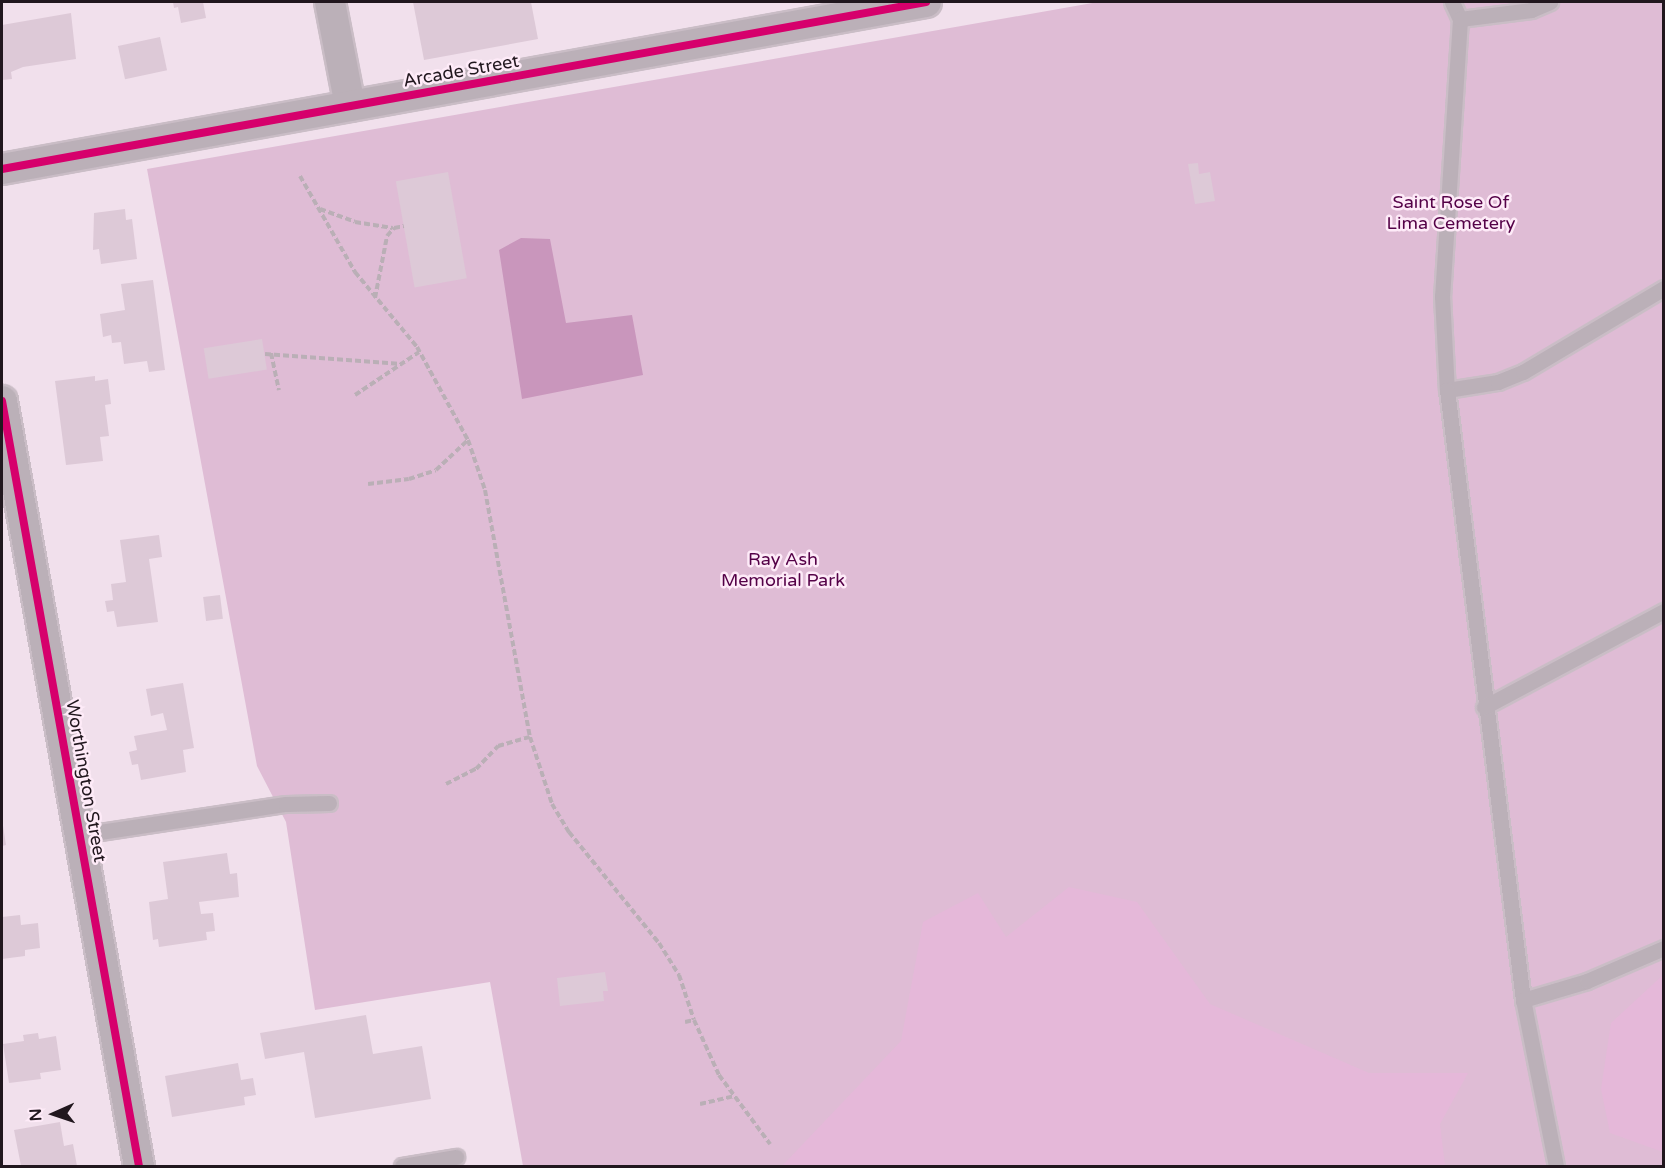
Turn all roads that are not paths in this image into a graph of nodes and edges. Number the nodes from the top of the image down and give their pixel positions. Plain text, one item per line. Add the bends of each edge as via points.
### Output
1 (330, 2) edge
2 (926, 2) edge
3 (1452, 2) edge
4 (1550, 2) edge
5 (1460, 19) junction
6 (350, 106) junction
7 (2, 170) edge
8 (1664, 288) edge
9 (1447, 390) junction
10 (2, 401) edge
11 (1664, 612) edge
12 (1484, 707) junction
13 (329, 803) dead end
14 (80, 835) junction
15 (1664, 948) edge
16 (1523, 1000) junction
17 (456, 1157) dead end
18 (139, 1167) edge
19 (402, 1167) edge
20 (1556, 1167) edge

1 - 6 street
2 - 6 street, Arcade Street
3 - 5 lane
4 - 5 lane via 1531,10
5 - 9 lane via 1442,296
6 - 7 street, Arcade Street
8 - 9 lane via 1523,372 1498,382
9 - 12 lane
10 - 14 street, Worthington Street
11 - 12 lane
12 - 16 lane
13 - 14 lane via 286,804
14 - 18 street, Worthington Street
15 - 16 lane via 1587,981
16 - 20 lane
17 - 19 lane

